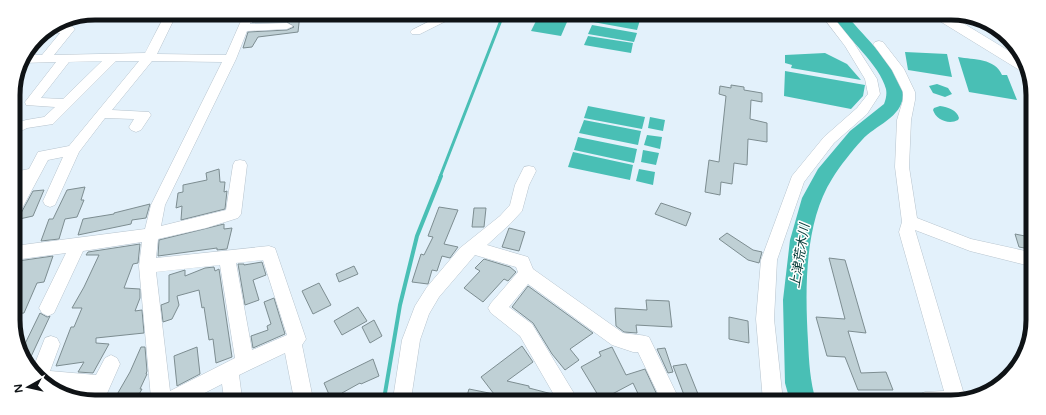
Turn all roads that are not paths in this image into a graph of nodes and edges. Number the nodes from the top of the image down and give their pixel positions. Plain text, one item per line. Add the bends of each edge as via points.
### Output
1 (168, 20) edge
2 (246, 20) edge
3 (440, 20) edge
4 (830, 20) edge
5 (948, 20) edge
6 (287, 26) dead end
7 (243, 28) junction
8 (58, 29) edge
9 (416, 32) dead end
10 (879, 44) dead end
11 (149, 57) junction
12 (66, 58) junction
13 (112, 58) junction
14 (29, 59) edge
15 (45, 59) junction
16 (230, 59) junction
17 (1019, 64) edge
18 (66, 103) junction
19 (101, 114) junction
20 (20, 126) edge
21 (136, 127) dead end
22 (73, 150) junction
23 (240, 165) dead end
24 (529, 171) dead end
25 (33, 174) junction
26 (20, 176) edge
27 (20, 199) edge
28 (50, 202) dead end
29 (910, 222) junction
30 (151, 234) junction
31 (78, 244) junction
32 (472, 247) junction
33 (20, 252) edge
34 (227, 258) junction
35 (1026, 259) edge
36 (147, 266) junction
37 (527, 274) junction
38 (48, 308) dead end
39 (292, 341) junction
40 (50, 344) dead end
41 (246, 362) junction
42 (111, 364) dead end
43 (43, 367) edge
44 (229, 371) junction
45 (60, 386) edge
46 (98, 392) edge
47 (161, 395) edge
48 (182, 395) edge
49 (233, 395) edge
50 (303, 395) edge
51 (403, 395) edge
52 (565, 395) edge
53 (669, 395) edge
54 (772, 395) edge
55 (956, 395) edge

1 - 11 street
2 - 7 street
3 - 9 street
4 - 54 street via 871,79 874,94 862,111 829,140 797,180 769,260 766,319
5 - 17 main road
6 - 7 street
7 - 16 street
8 - 15 street via 69,29
10 - 29 street via 898,69 909,92 904,120 902,167
11 - 13 street
11 - 16 street
11 - 19 street
12 - 13 street
12 - 15 street
12 - 18 street via 31,102
13 - 18 street
14 - 15 street
16 - 30 street via 158,205
18 - 20 street via 48,121
19 - 21 street via 144,115
19 - 22 street
22 - 25 street via 43,156
22 - 28 street
23 - 30 street via 233,214
24 - 32 street via 522,185 517,208
25 - 26 street
25 - 27 street
29 - 35 street via 970,244
29 - 55 street via 907,232
30 - 31 street
30 - 36 street
31 - 33 street
31 - 38 street
32 - 37 street via 522,262
32 - 51 street via 433,292 421,311 411,340
34 - 36 street
34 - 39 street via 270,253 297,339
34 - 41 street
36 - 47 street
37 - 52 street via 497,308 526,330
37 - 53 street via 618,340 633,344 643,343
39 - 41 street
39 - 50 street
40 - 43 street
41 - 44 street
42 - 46 street
44 - 48 street
44 - 49 street
45 - 46 street

